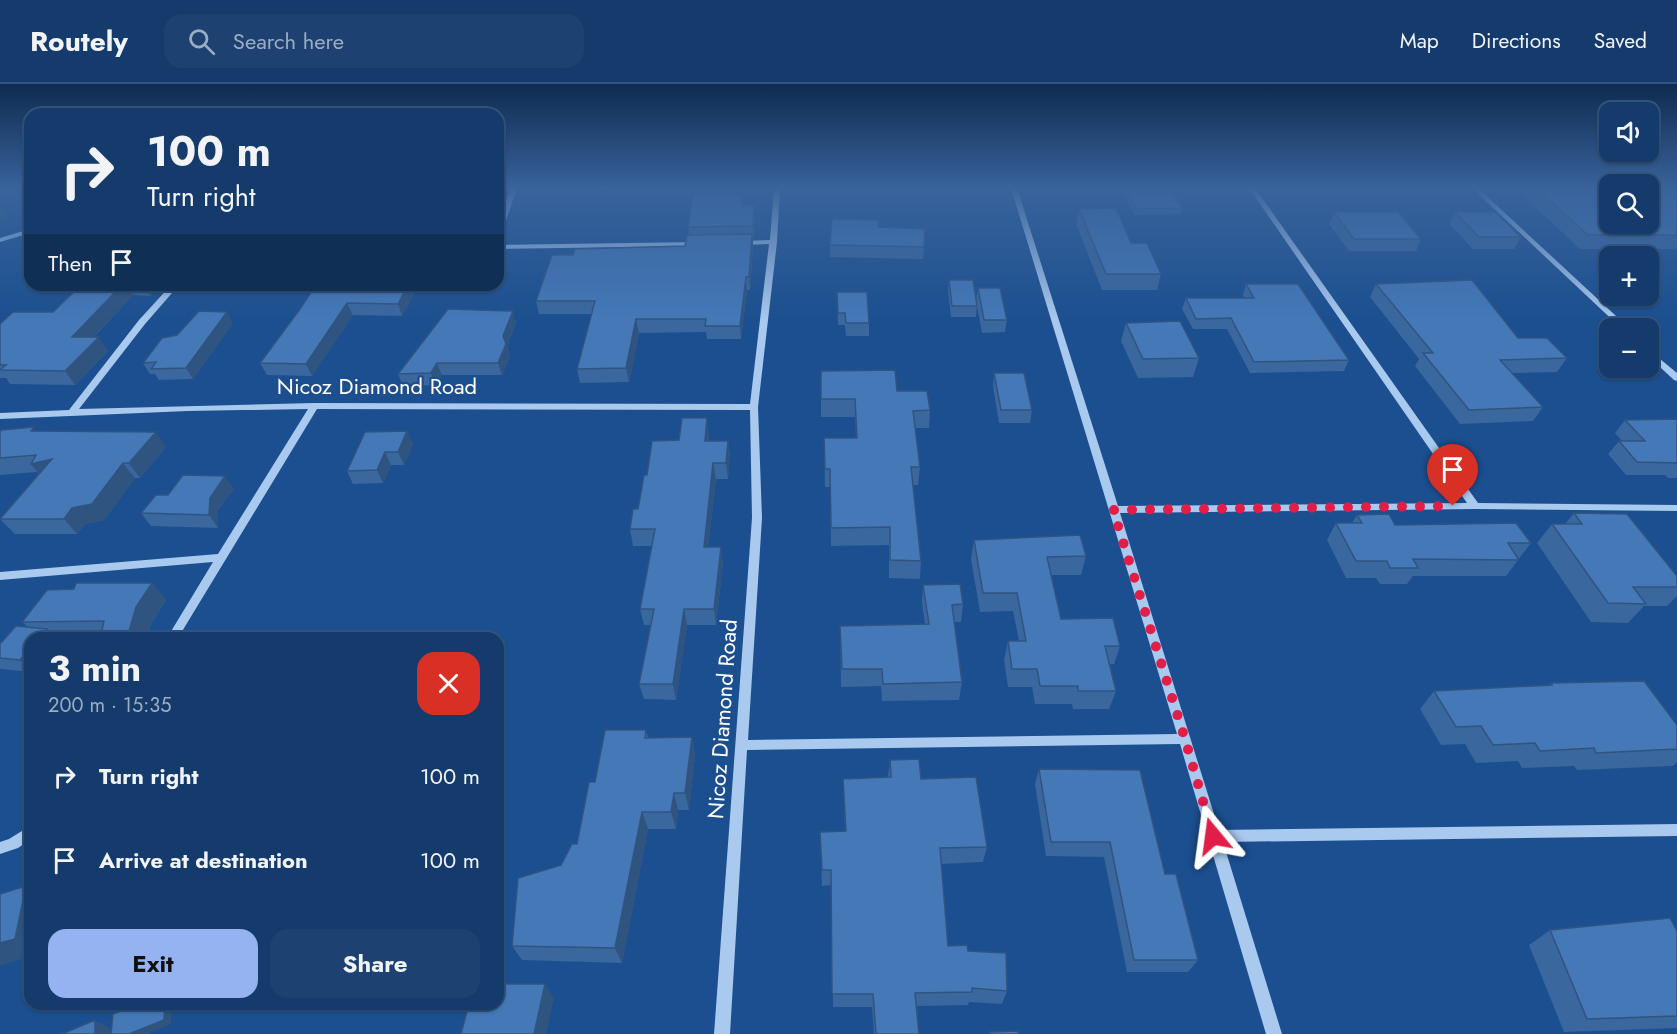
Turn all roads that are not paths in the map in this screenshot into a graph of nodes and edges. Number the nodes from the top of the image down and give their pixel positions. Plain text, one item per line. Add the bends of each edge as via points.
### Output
1 (774, 232) edge
2 (1028, 232) edge
3 (1283, 232) edge
4 (1522, 232) edge
5 (24, 233) edge
6 (0, 240) edge
7 (727, 243) edge
8 (773, 243) junction
9 (705, 244) edge
10 (504, 247) edge
11 (170, 291) edge
12 (1614, 318) edge
13 (1659, 361) edge
14 (1677, 378) edge
15 (314, 406) junction
16 (754, 407) junction
17 (73, 411) junction
18 (0, 416) edge
19 (1475, 506) junction
20 (1677, 508) edge
21 (1113, 510) junction
22 (220, 558) junction
23 (0, 576) edge
24 (176, 632) edge
25 (1185, 739) junction
26 (741, 745) junction
27 (1677, 830) edge
28 (24, 836) edge
29 (1213, 836) junction
30 (0, 848) edge
31 (722, 1034) edge
32 (1274, 1034) edge

1 - 8 street, Nicoz Diamond Road
2 - 21 street
3 - 19 street
4 - 12 street
5 - 6 street
7 - 8 street
8 - 16 street, Nicoz Diamond Road
9 - 10 street
11 - 17 street
13 - 14 street
15 - 16 street, Nicoz Diamond Road
15 - 17 street, Nicoz Diamond Road
15 - 22 street
16 - 26 street, Nicoz Diamond Road via 757,518
17 - 18 street, Nicoz Diamond Road
19 - 20 street
19 - 21 street
21 - 25 street
22 - 23 street
22 - 24 street
25 - 26 street
25 - 29 street
26 - 31 street, Nicoz Diamond Road
27 - 29 street
28 - 30 street
29 - 32 street

